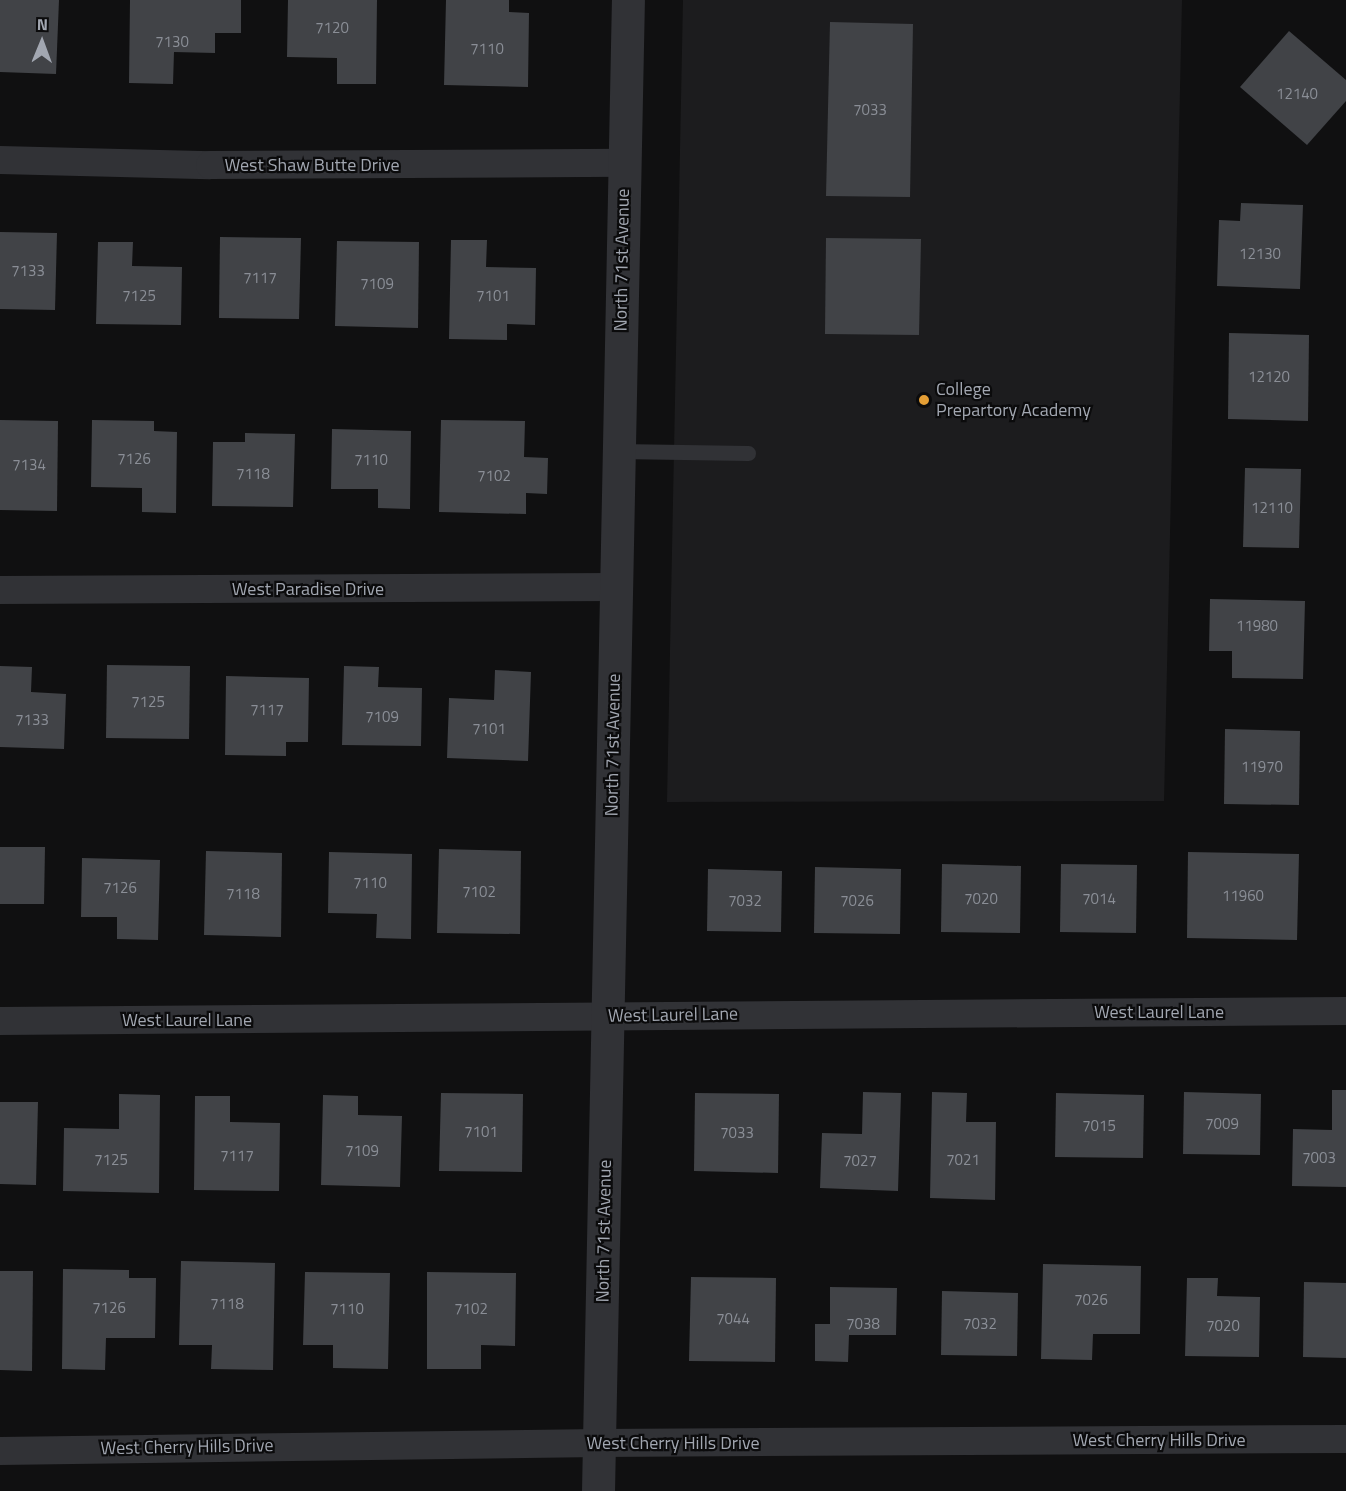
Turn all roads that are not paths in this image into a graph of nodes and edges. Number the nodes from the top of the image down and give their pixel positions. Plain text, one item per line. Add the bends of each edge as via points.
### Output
1 (628, 0) edge
2 (0, 160) edge
3 (624, 163) junction
4 (618, 451) junction
5 (748, 453) dead end
6 (615, 587) junction
7 (0, 590) edge
8 (1346, 1011) edge
9 (609, 1016) junction
10 (0, 1021) edge
11 (1346, 1439) edge
12 (599, 1443) junction
13 (0, 1451) edge
14 (598, 1491) edge

1 - 3 street, North 71st Avenue
2 - 3 street, West Shaw Butte Drive via 210,165
3 - 4 street, North 71st Avenue
4 - 5 lane
4 - 6 street, North 71st Avenue
6 - 7 street, West Paradise Drive
6 - 9 street, North 71st Avenue
8 - 9 street, West Laurel Lane
9 - 10 street, West Laurel Lane
9 - 12 street, North 71st Avenue
11 - 12 street, West Cherry Hills Drive
12 - 13 street, West Cherry Hills Drive
12 - 14 street, North 71st Avenue

